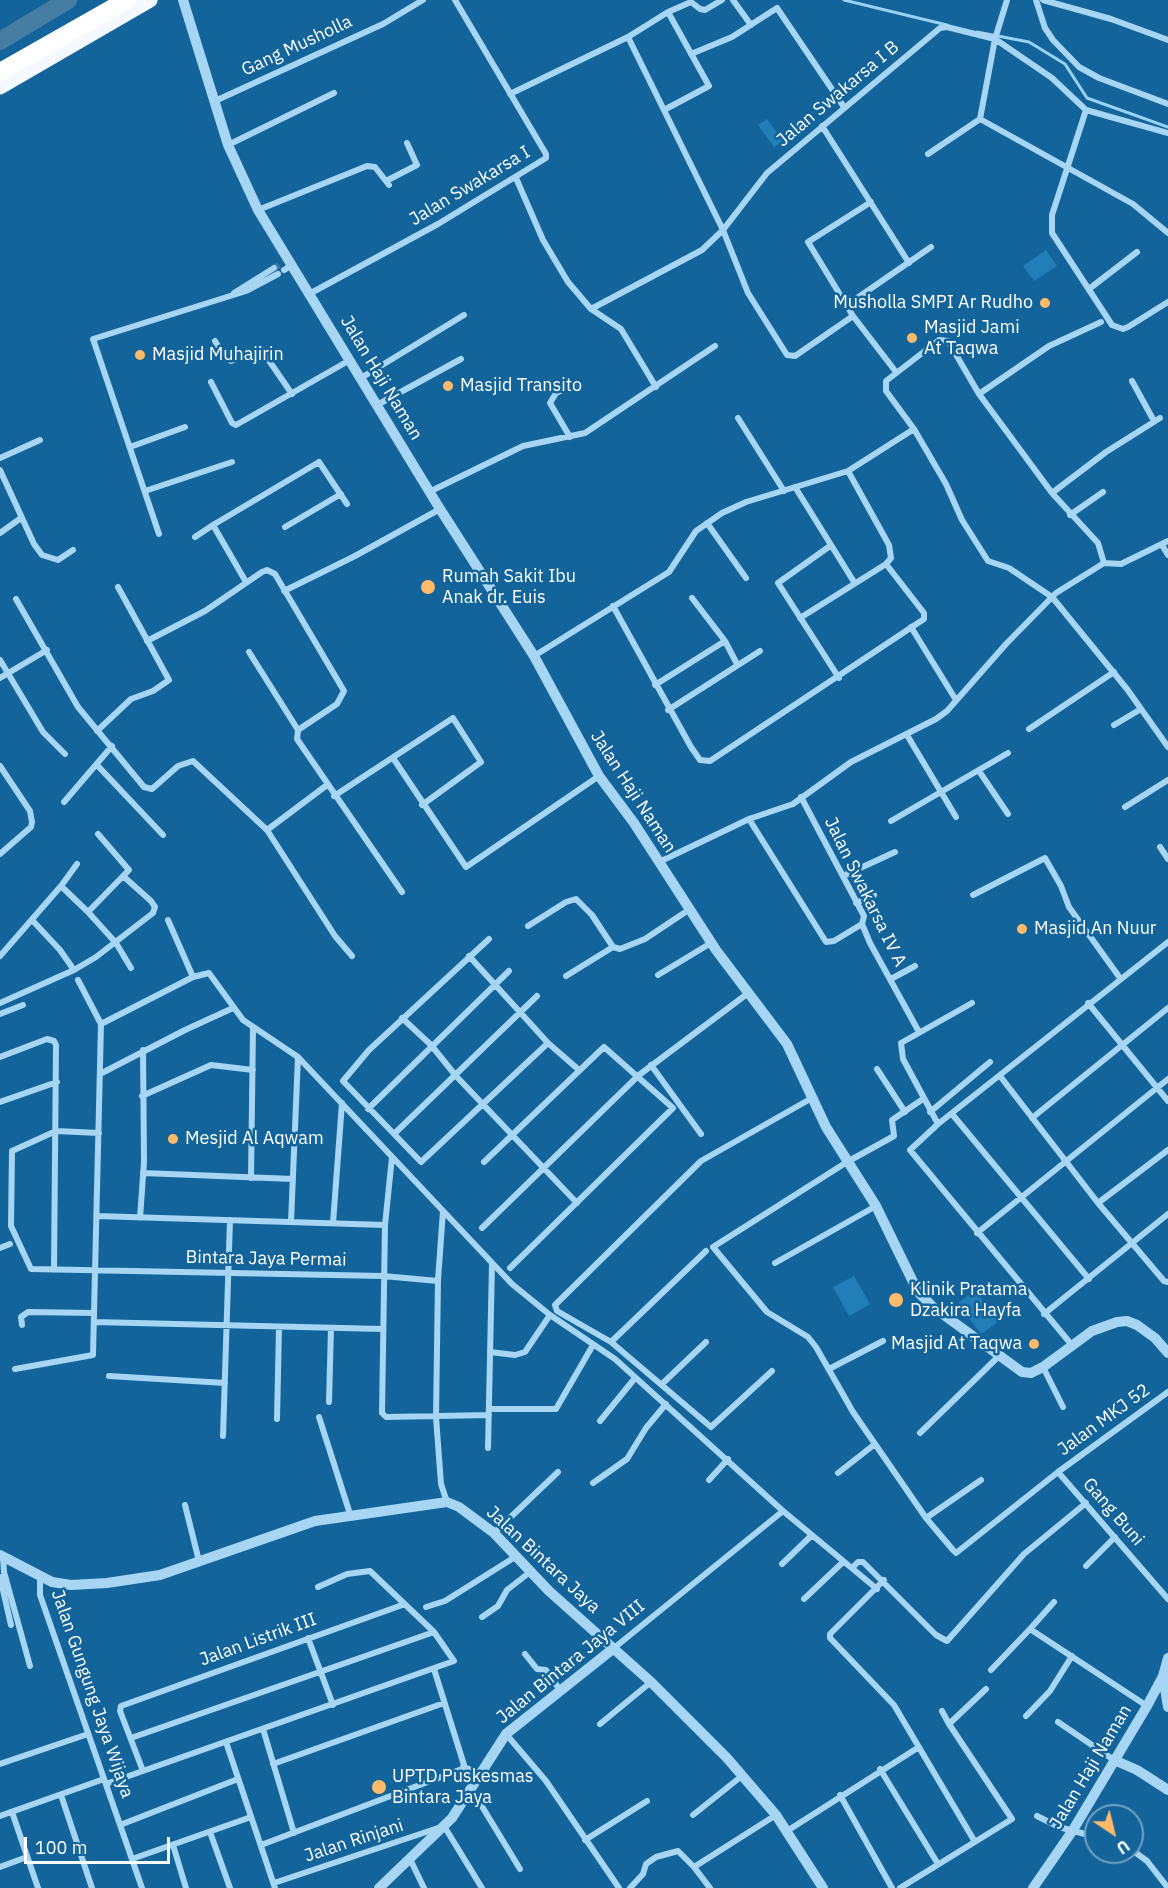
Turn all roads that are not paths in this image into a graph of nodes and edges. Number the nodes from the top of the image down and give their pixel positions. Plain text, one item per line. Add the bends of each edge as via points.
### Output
1 (127, 0) edge
2 (150, 0) edge
3 (183, 0) edge
4 (423, 0) edge
5 (455, 0) edge
6 (722, 0) edge
7 (733, 0) edge
8 (1007, 0) edge
9 (1036, 0) edge
10 (1043, 0) edge
11 (668, 12) junction
12 (751, 24) junction
13 (628, 37) junction
14 (998, 39) junction
15 (1168, 40) edge
16 (691, 54) junction
17 (0, 72) edge
18 (0, 87) edge
19 (334, 93) dead end
20 (510, 94) junction
21 (215, 101) junction
22 (1168, 104) edge
23 (844, 107) junction
24 (664, 110) junction
25 (1086, 110) junction
26 (980, 119) junction
27 (822, 126) junction
28 (1168, 133) edge
29 (407, 143) dead end
30 (228, 145) junction
31 (928, 154) dead end
32 (1067, 169) junction
33 (516, 178) junction
34 (871, 202) junction
35 (258, 210) junction
36 (723, 230) junction
37 (1168, 233) edge
38 (931, 248) dead end
39 (1137, 252) dead end
40 (909, 263) junction
41 (282, 267) junction
42 (1089, 289) junction
43 (311, 293) junction
44 (1168, 302) edge
45 (847, 305) junction
46 (591, 309) junction
47 (464, 315) dead end
48 (853, 316) junction
49 (1101, 322) dead end
50 (215, 341) dead end
51 (715, 346) dead end
52 (460, 359) dead end
53 (350, 360) junction
54 (896, 372) junction
55 (361, 378) junction
56 (1132, 381) dead end
57 (211, 382) dead end
58 (577, 383) dead end
59 (656, 387) junction
60 (292, 394) junction
61 (979, 394) junction
62 (377, 405) junction
63 (738, 418) dead end
64 (185, 427) dead end
65 (914, 429) junction
66 (570, 437) junction
67 (40, 440) dead end
68 (130, 447) junction
69 (0, 458) edge
70 (232, 462) dead end
71 (0, 470) edge
72 (848, 471) junction
73 (795, 487) junction
74 (145, 491) junction
75 (784, 491) junction
76 (429, 492) junction
77 (1103, 492) dead end
78 (1052, 493) junction
79 (341, 494) junction
80 (347, 504) dead end
81 (440, 509) junction
82 (1070, 515) junction
83 (21, 518) junction
84 (706, 523) junction
85 (213, 525) junction
86 (285, 527) dead end
87 (0, 533) edge
88 (159, 534) dead end
89 (195, 537) dead end
90 (1165, 543) edge
91 (830, 546) junction
92 (73, 550) dead end
93 (1168, 555) edge
94 (1104, 563) junction
95 (886, 564) junction
96 (746, 578) dead end
97 (246, 582) junction
98 (854, 582) junction
99 (118, 587) dead end
100 (284, 591) junction
101 (1052, 597) junction
102 (692, 598) dead end
103 (16, 599) dead end
104 (613, 606) junction
105 (800, 618) junction
106 (911, 627) junction
107 (147, 641) junction
108 (725, 641) junction
109 (47, 650) junction
110 (760, 651) dead end
111 (249, 652) dead end
112 (534, 656) junction
113 (0, 660) edge
114 (737, 664) junction
115 (1114, 672) junction
116 (8, 673) junction
117 (0, 678) edge
118 (839, 678) junction
119 (655, 685) junction
120 (956, 700) junction
121 (1141, 709) junction
122 (668, 710) junction
123 (1114, 725) dead end
124 (1029, 729) dead end
125 (298, 730) junction
126 (97, 731) junction
127 (907, 735) junction
128 (1165, 737) edge
129 (112, 746) junction
130 (1168, 747) edge
131 (1008, 753) dead end
132 (64, 754) dead end
133 (393, 758) junction
134 (97, 765) junction
135 (0, 766) edge
136 (979, 771) junction
137 (599, 776) junction
138 (1168, 780) edge
139 (327, 785) junction
140 (941, 793) junction
141 (334, 796) junction
142 (801, 797) junction
143 (64, 802) dead end
144 (422, 805) junction
145 (1125, 807) dead end
146 (1008, 814) dead end
147 (956, 818) dead end
148 (749, 819) junction
149 (891, 821) dead end
150 (267, 830) junction
151 (98, 834) dead end
152 (163, 835) dead end
153 (1160, 847) dead end
154 (895, 852) dead end
155 (0, 854) edge
156 (1168, 860) edge
157 (658, 862) junction
158 (77, 864) dead end
159 (123, 876) junction
160 (843, 876) junction
161 (61, 886) junction
162 (402, 892) dead end
163 (874, 895) dead end
164 (974, 895) dead end
165 (856, 903) junction
166 (690, 909) junction
167 (88, 912) junction
168 (32, 920) junction
169 (168, 920) dead end
170 (862, 924) junction
171 (528, 926) dead end
172 (489, 939) dead end
173 (1168, 942) edge
174 (116, 943) junction
175 (711, 943) junction
176 (613, 947) junction
177 (0, 956) edge
178 (352, 956) dead end
179 (469, 956) junction
180 (915, 966) dead end
181 (132, 968) dead end
182 (75, 970) junction
183 (509, 971) dead end
184 (658, 975) dead end
185 (566, 976) dead end
186 (193, 977) junction
187 (1120, 978) junction
188 (891, 979) junction
189 (78, 980) dead end
190 (494, 984) junction
191 (747, 994) junction
192 (537, 996) dead end
193 (0, 1003) edge
194 (972, 1003) dead end
195 (1088, 1003) junction
196 (23, 1005) dead end
197 (233, 1008) junction
198 (1168, 1008) edge
199 (521, 1013) junction
200 (0, 1014) edge
201 (402, 1018) junction
202 (101, 1024) junction
203 (253, 1029) junction
204 (920, 1032) junction
205 (548, 1043) junction
206 (431, 1045) junction
207 (1121, 1046) junction
208 (143, 1050) junction
209 (0, 1057) edge
210 (298, 1057) junction
211 (990, 1062) dead end
212 (651, 1065) junction
213 (877, 1069) dead end
214 (252, 1070) junction
215 (579, 1070) junction
216 (100, 1074) junction
217 (639, 1075) junction
218 (456, 1076) junction
219 (1000, 1076) junction
220 (1168, 1079) edge
221 (57, 1082) junction
222 (1157, 1089) junction
223 (142, 1096) junction
224 (812, 1098) junction
225 (923, 1099) junction
226 (1168, 1101) edge
227 (0, 1102) edge
228 (342, 1103) junction
229 (483, 1104) junction
230 (368, 1109) junction
231 (905, 1112) junction
232 (930, 1112) junction
233 (952, 1114) junction
234 (1032, 1118) junction
235 (938, 1124) junction
236 (56, 1131) junction
237 (99, 1133) junction
238 (394, 1134) junction
239 (513, 1134) junction
240 (701, 1134) dead end
241 (1168, 1150) edge
242 (392, 1157) junction
243 (1067, 1160) junction
244 (484, 1162) dead end
245 (847, 1162) junction
246 (545, 1168) junction
247 (143, 1173) junction
248 (251, 1178) junction
249 (293, 1179) junction
250 (1021, 1197) junction
251 (577, 1203) junction
252 (1098, 1203) junction
253 (876, 1206) junction
254 (443, 1211) junction
255 (1168, 1214) edge
256 (96, 1216) junction
257 (140, 1218) junction
258 (230, 1220) junction
259 (291, 1222) junction
260 (333, 1223) junction
261 (385, 1225) junction
262 (482, 1228) dead end
263 (977, 1233) junction
264 (1131, 1243) junction
265 (10, 1244) dead end
266 (0, 1248) edge
267 (706, 1251) dead end
268 (492, 1263) junction
269 (775, 1263) dead end
270 (510, 1268) dead end
271 (54, 1270) junction
272 (95, 1270) junction
273 (228, 1274) junction
274 (383, 1276) junction
275 (1089, 1279) junction
276 (438, 1281) junction
277 (1168, 1282) edge
278 (94, 1313) junction
279 (1044, 1314) junction
280 (550, 1315) junction
281 (94, 1322) junction
282 (22, 1325) dead end
283 (227, 1326) junction
284 (279, 1328) junction
285 (332, 1328) junction
286 (383, 1329) junction
287 (883, 1341) dead end
288 (611, 1342) junction
289 (706, 1342) dead end
290 (1071, 1344) junction
291 (593, 1345) junction
292 (490, 1352) junction
293 (1168, 1353) edge
294 (999, 1356) junction
295 (1043, 1367) junction
296 (15, 1369) dead end
297 (829, 1369) junction
298 (772, 1371) dead end
299 (109, 1376) dead end
300 (635, 1378) junction
301 (225, 1383) junction
302 (662, 1384) junction
303 (1168, 1392) edge
304 (328, 1402) dead end
305 (666, 1404) junction
306 (1063, 1407) dead end
307 (489, 1412) junction
308 (319, 1417) dead end
309 (436, 1417) junction
310 (277, 1419) dead end
311 (600, 1421) dead end
312 (920, 1433) dead end
313 (224, 1436) dead end
314 (875, 1444) junction
315 (488, 1448) dead end
316 (728, 1459) junction
317 (558, 1472) dead end
318 (1058, 1472) junction
319 (838, 1473) dead end
320 (709, 1480) dead end
321 (981, 1480) dead end
322 (593, 1483) dead end
323 (447, 1502) junction
324 (1086, 1503) junction
325 (186, 1505) dead end
326 (783, 1511) junction
327 (350, 1514) junction
328 (926, 1518) junction
329 (494, 1533) junction
330 (812, 1535) junction
331 (1115, 1537) junction
332 (2, 1556) edge
333 (516, 1557) junction
334 (200, 1561) junction
335 (843, 1562) junction
336 (782, 1564) dead end
337 (1086, 1566) dead end
338 (852, 1568) junction
339 (530, 1572) junction
340 (1, 1574) edge
341 (40, 1576) junction
342 (884, 1580) junction
343 (318, 1587) dead end
344 (877, 1589) junction
345 (804, 1599) dead end
346 (1168, 1599) edge
347 (1054, 1602) dead end
348 (405, 1604) junction
349 (426, 1607) dead end
350 (482, 1617) dead end
351 (11, 1625) dead end
352 (1030, 1629) junction
353 (434, 1632) junction
354 (308, 1638) junction
355 (614, 1648) junction
356 (525, 1654) dead end
357 (1072, 1656) junction
358 (1168, 1659) edge
359 (30, 1666) dead end
360 (434, 1669) junction
361 (991, 1670) dead end
362 (320, 1672) junction
363 (1163, 1676) junction
364 (651, 1682) junction
365 (986, 1689) dead end
366 (560, 1690) junction
367 (444, 1703) junction
368 (333, 1705) junction
369 (1147, 1706) junction
370 (1168, 1707) edge
371 (942, 1711) dead end
372 (1026, 1716) dead end
373 (1058, 1722) dead end
374 (600, 1724) dead end
375 (949, 1724) junction
376 (263, 1729) junction
377 (88, 1734) junction
378 (506, 1734) junction
379 (131, 1738) junction
380 (226, 1742) junction
381 (919, 1747) junction
382 (1114, 1760) junction
383 (0, 1764) edge
384 (273, 1764) junction
385 (464, 1767) junction
386 (880, 1769) junction
387 (143, 1772) junction
388 (481, 1774) junction
389 (744, 1775) junction
390 (238, 1779) junction
391 (105, 1782) junction
392 (472, 1790) junction
393 (1168, 1790) edge
394 (840, 1795) junction
395 (62, 1796) junction
396 (647, 1801) dead end
397 (12, 1812) junction
398 (693, 1815) dead end
399 (776, 1815) junction
400 (0, 1816) edge
401 (1037, 1816) dead end
402 (251, 1817) junction
403 (120, 1825) junction
404 (444, 1826) junction
405 (1073, 1830) junction
406 (787, 1831) junction
407 (210, 1832) junction
408 (294, 1833) junction
409 (1084, 1833) edge
410 (585, 1840) junction
411 (975, 1842) junction
412 (172, 1845) junction
413 (261, 1845) junction
414 (27, 1857) junction
415 (132, 1859) junction
416 (410, 1859) junction
417 (1144, 1859) edge
418 (938, 1864) junction
419 (0, 1867) edge
420 (694, 1867) junction
421 (520, 1869) dead end
422 (274, 1886) edge
423 (38, 1888) edge
424 (92, 1888) edge
425 (142, 1888) edge
426 (186, 1888) edge
427 (230, 1888) edge
428 (379, 1888) edge
429 (424, 1888) edge
430 (482, 1888) edge
431 (619, 1888) edge
432 (630, 1888) edge
433 (710, 1888) edge
434 (823, 1888) edge
435 (892, 1888) edge
436 (900, 1888) edge
437 (1033, 1888) edge
438 (1168, 1888) edge

1 - 17 highway
2 - 18 main road
3 - 21 street, Jalan Haji Naman
4 - 21 street, Gang Musholla via 383,24
5 - 20 street, Jalan Swakarsa I
6 - 11 street via 702,10 690,2
7 - 12 street
8 - 14 street
9 - 22 street via 1045,28 1079,67
10 - 15 street
11 - 13 street
11 - 16 street
12 - 16 street via 732,37
12 - 23 street via 777,9
13 - 20 street
13 - 24 street
14 - 23 street, Jalan Swakarsa I B via 940,28
14 - 25 street via 1052,78
14 - 26 street
16 - 24 street via 709,87
19 - 30 street
20 - 33 street, Jalan Swakarsa I via 547,156
21 - 30 street, Jalan Haji Naman
23 - 27 street, Jalan Swakarsa I B
24 - 36 street
25 - 28 street
25 - 32 street
26 - 31 street
26 - 32 street
27 - 34 street
27 - 36 street, Jalan Swakarsa I B via 764,177
29 - 35 street via 417,165 387,183 375,167 367,166
30 - 35 street, Jalan Haji Naman
32 - 37 street via 1132,204
32 - 42 street via 1051,221 1055,239
33 - 43 street, Jalan Swakarsa I
33 - 46 street via 549,252
34 - 40 street
34 - 45 street via 809,240
35 - 41 street, Jalan Haji Naman
36 - 46 street, Jalan Swakarsa I B via 693,256
36 - 48 street via 748,293 789,357
38 - 40 street
39 - 42 street
40 - 45 street
41 - 43 street, Jalan Haji Naman
41 - 68 street via 234,293 93,339
42 - 44 street via 1112,325 1123,329
43 - 53 street, Jalan Haji Naman
45 - 48 street
46 - 59 street via 621,329
47 - 55 street
48 - 54 street
49 - 61 street via 1049,346
50 - 60 street via 231,361 261,349
51 - 59 street
52 - 62 street
53 - 55 street, Jalan Haji Naman
53 - 60 street
54 - 61 street via 945,339
54 - 65 street via 884,388
55 - 62 street, Jalan Haji Naman
56 - 78 street via 1157,420
57 - 60 street via 236,425
58 - 66 street via 556,393 550,403
59 - 66 street via 600,425
61 - 78 street
62 - 76 street, Jalan Haji Naman
63 - 75 street
64 - 68 street
65 - 72 street
65 - 101 street via 988,561 1009,568
66 - 76 street via 523,446
67 - 69 street
68 - 74 street
70 - 74 street
71 - 83 street
72 - 73 street
72 - 95 street via 889,544 892,554
73 - 75 street
73 - 91 street
74 - 88 street
75 - 84 street via 734,506
76 - 81 street, Jalan Haji Naman
77 - 82 street
78 - 82 street
79 - 80 street
79 - 85 street via 319,462
79 - 86 street
81 - 100 street
81 - 112 street, Jalan Haji Naman
82 - 94 street via 1098,543
83 - 87 street
83 - 92 street via 42,555 58,560
84 - 96 street
84 - 104 street via 689,540 669,572
85 - 89 street
85 - 97 street
90 - 93 street
90 - 94 street via 1121,564
91 - 98 street
91 - 105 street via 778,583
94 - 101 street
95 - 98 street
95 - 106 street via 925,615
97 - 100 street via 272,571
97 - 107 street via 205,610
98 - 105 street
99 - 107 street
100 - 125 street via 344,692 337,704
101 - 115 street
101 - 120 street
102 - 108 street
103 - 109 street
104 - 112 street
104 - 119 street
105 - 118 street
106 - 118 street
106 - 120 street
107 - 126 street via 168,682 131,699
108 - 114 street
108 - 119 street
109 - 116 street
109 - 126 street via 78,707
110 - 114 street
111 - 125 street
112 - 137 street, Jalan Haji Naman
113 - 116 street
114 - 122 street
115 - 121 street
115 - 124 street
116 - 117 street
116 - 132 street via 43,732
118 - 122 street via 710,761 700,760
119 - 122 street
120 - 127 street via 947,711
121 - 123 street
121 - 128 street
125 - 139 street via 297,739
126 - 129 street
127 - 140 street
127 - 142 street via 851,762
128 - 130 street
129 - 134 street
129 - 150 street via 147,790 156,787 178,766 193,761
131 - 136 street
133 - 141 street
133 - 144 street
133 - 144 street via 453,718 481,759
134 - 143 street
134 - 152 street
135 - 155 street via 30,811 32,822
136 - 140 street
136 - 146 street
137 - 144 street via 466,867
137 - 157 street, Jalan Haji Naman
138 - 145 street
139 - 141 street
139 - 150 street
140 - 147 street
140 - 149 street
141 - 162 street
142 - 148 street via 793,804
142 - 160 street, Jalan Swakarsa IV A
148 - 157 street
148 - 170 street via 826,942
150 - 178 street
151 - 159 street via 129,867
153 - 156 street
154 - 160 street
157 - 166 street, Jalan Haji Naman
158 - 161 street
159 - 167 street
159 - 174 street via 155,907 153,914
160 - 165 street, Jalan Swakarsa IV A
161 - 167 street
161 - 168 street
163 - 165 street
164 - 187 street via 1045,858 1070,907
165 - 170 street, Jalan Swakarsa IV A via 864,916
166 - 175 street, Jalan Haji Naman
166 - 176 street via 645,939 620,949
167 - 174 street
168 - 177 street
168 - 182 street
169 - 186 street
170 - 188 street, Jalan Swakarsa IV A
171 - 176 street via 576,899
172 - 179 street
173 - 187 street
174 - 181 street
174 - 182 street
175 - 184 street
175 - 191 street, Jalan Haji Naman
176 - 185 street
179 - 190 street
179 - 201 street
180 - 188 street
182 - 193 street
183 - 190 street
186 - 197 street via 209,973
186 - 202 street
187 - 195 street
188 - 204 street, Jalan Swakarsa IV A
189 - 202 street
190 - 199 street
190 - 206 street
191 - 212 street
191 - 224 street, Jalan Haji Naman via 787,1044
192 - 199 street
194 - 204 street
195 - 207 street
195 - 219 street
196 - 200 street
197 - 203 street
197 - 208 street
198 - 207 street
199 - 205 street
199 - 218 street
201 - 206 street
201 - 230 street via 343,1079
202 - 216 street
203 - 210 street
203 - 214 street
204 - 225 street via 903,1040 900,1047
205 - 215 street
205 - 229 street
206 - 218 street
206 - 230 street
207 - 222 street
207 - 234 street
208 - 216 street
208 - 223 street
209 - 221 street via 47,1039 54,1041
210 - 228 street
210 - 249 street, Bintara Jaya Permai
211 - 232 street
212 - 217 street
212 - 240 street
213 - 231 street
214 - 223 street via 211,1065
214 - 248 street
215 - 217 street via 606,1046
215 - 239 street
216 - 237 street
217 - 246 street
217 - 251 street via 672,1110
218 - 229 street
218 - 238 street
219 - 233 street
219 - 234 street
220 - 222 street
221 - 227 street
221 - 236 street
222 - 226 street
222 - 243 street
223 - 247 street
224 - 245 street, Jalan Haji Naman
224 - 288 street via 701,1161 555,1305 557,1311
225 - 231 street
225 - 232 street
228 - 242 street
228 - 260 street
229 - 238 street via 422,1162
229 - 239 street
230 - 238 street
231 - 245 street via 892,1120 894,1136
232 - 235 street
233 - 235 street
233 - 250 street
234 - 243 street
235 - 263 street via 912,1147 911,1154
236 - 237 street
236 - 271 street
236 - 271 street, Bintara Jaya Permai via 22,1145 10,1155 11,1226 31,1269
237 - 256 street
239 - 244 street
239 - 246 street
241 - 252 street
242 - 254 street
242 - 261 street
243 - 250 street
243 - 252 street
245 - 253 street, Jalan Haji Naman
245 - 297 street via 712,1247 767,1312 808,1336
246 - 251 street
246 - 262 street
247 - 248 street
247 - 257 street
248 - 249 street
249 - 259 street, Bintara Jaya Permai
250 - 263 street
250 - 275 street
251 - 270 street
252 - 264 street
253 - 269 street
253 - 294 street, Jalan Haji Naman via 918,1292
254 - 268 street
254 - 276 street
255 - 264 street
256 - 257 street, Bintara Jaya Permai
256 - 272 street
257 - 258 street, Bintara Jaya Permai
258 - 259 street, Bintara Jaya Permai
258 - 273 street
259 - 260 street, Bintara Jaya Permai
260 - 261 street, Bintara Jaya Permai
261 - 274 street
263 - 279 street
264 - 275 street
264 - 277 street
265 - 266 street
267 - 288 street
268 - 280 street
268 - 292 street
271 - 272 street, Bintara Jaya Permai
272 - 273 street, Bintara Jaya Permai
272 - 278 street
273 - 274 street, Bintara Jaya Permai
273 - 283 street
274 - 276 street, Bintara Jaya Permai
274 - 286 street
275 - 279 street
276 - 309 street
278 - 281 street
278 - 282 street via 28,1312 21,1317
279 - 290 street
280 - 291 street
280 - 292 street via 525,1352
281 - 283 street
281 - 296 street via 93,1354
283 - 284 street
283 - 301 street
284 - 285 street
284 - 310 street
285 - 286 street
285 - 304 street
286 - 309 street via 382,1413 386,1417
287 - 297 street
288 - 302 street
289 - 302 street
290 - 293 street via 1092,1331 1127,1321 1146,1330
290 - 295 street
291 - 300 street
291 - 307 street via 556,1409
292 - 307 street
294 - 295 street, Jalan Haji Naman via 1022,1372
294 - 312 street
295 - 306 street
297 - 314 street
298 - 302 street via 711,1427
299 - 301 street
300 - 305 street
300 - 311 street
301 - 313 street
303 - 318 street, Jalan MKJ 52
305 - 316 street
305 - 322 street via 627,1459
307 - 309 street
307 - 315 street
308 - 327 street
309 - 323 street via 441,1484
314 - 319 street
314 - 328 street
316 - 320 street
316 - 326 street
317 - 329 street
318 - 324 street, Gang Buni
318 - 328 street, Jalan MKJ 52 via 956,1553
321 - 328 street
323 - 327 street
323 - 329 street, Jalan Bintara Jaya
324 - 331 street, Gang Buni
324 - 342 street via 1024,1554 946,1641
325 - 334 street
326 - 330 street
326 - 355 street, Jalan Bintara Jaya VIII
327 - 334 street via 315,1521
329 - 333 street, Jalan Bintara Jaya
330 - 335 street
330 - 336 street
331 - 337 street
331 - 346 street, Gang Buni
332 - 340 street
332 - 341 street
333 - 339 street, Jalan Bintara Jaya
333 - 349 street via 445,1601
334 - 341 street via 160,1575 88,1585 71,1585
335 - 338 street
335 - 345 street
338 - 342 street via 861,1561
338 - 344 street
339 - 350 street
339 - 355 street, Jalan Bintara Jaya
340 - 351 street
340 - 359 street
341 - 377 street, Jalan Gungung Jaya Wijaya via 40,1595
342 - 344 street
343 - 348 street via 347,1574 370,1571
344 - 381 street via 830,1638 885,1694
347 - 352 street
348 - 353 street
348 - 354 street, Jalan Listrik III
352 - 357 street
352 - 361 street
353 - 360 street via 454,1660
353 - 362 street
354 - 362 street
354 - 379 street, Jalan Listrik III via 121,1706
355 - 364 street, Jalan Bintara Jaya
355 - 366 street, Jalan Bintara Jaya VIII
356 - 366 street via 537,1669 546,1670
357 - 369 street
357 - 372 street via 1050,1692
358 - 363 street, Jalan Haji Naman
360 - 367 street
360 - 368 street
362 - 368 street
362 - 379 street
363 - 369 street, Jalan Haji Naman
363 - 370 street
364 - 374 street
364 - 389 street, Jalan Bintara Jaya
365 - 375 street
366 - 378 street, Jalan Bintara Jaya VIII
367 - 384 street
367 - 385 street
368 - 376 street
369 - 382 street, Jalan Haji Naman
371 - 375 street
373 - 382 street
375 - 411 street via 1012,1819
376 - 380 street
376 - 384 street
377 - 383 street
377 - 391 street, Jalan Gungung Jaya Wijaya
378 - 388 street, Jalan Bintara Jaya VIII
378 - 410 street via 546,1781
379 - 387 street
380 - 387 street
380 - 390 street
381 - 386 street
381 - 411 street
382 - 393 street
382 - 405 street, Jalan Haji Naman
384 - 408 street
385 - 388 street
385 - 408 street
386 - 394 street
386 - 418 street
387 - 391 street
388 - 392 street, Jalan Bintara Jaya VIII
389 - 398 street
389 - 399 street, Jalan Bintara Jaya
390 - 402 street
390 - 403 street
391 - 395 street
391 - 403 street, Jalan Gungung Jaya Wijaya
392 - 404 street, Jalan Bintara Jaya VIII
392 - 421 street
394 - 406 street
394 - 435 street
395 - 397 street
395 - 424 street
396 - 410 street
397 - 400 street
397 - 414 street
399 - 406 street, Jalan Bintara Jaya
399 - 420 street
401 - 405 street
402 - 407 street
402 - 413 street
403 - 415 street, Jalan Gungung Jaya Wijaya
404 - 416 street, Jalan Bintara Jaya VIII
404 - 422 street, Jalan Rinjani
404 - 430 street
405 - 409 street
405 - 437 street, Jalan Haji Naman
406 - 434 street, Jalan Bintara Jaya
407 - 412 street
407 - 427 street
408 - 413 street
410 - 431 street
411 - 418 street
412 - 415 street
412 - 426 street
413 - 422 street
414 - 419 street
414 - 423 street
415 - 425 street, Jalan Gungung Jaya Wijaya
416 - 428 street, Jalan Bintara Jaya VIII
416 - 429 street
417 - 438 street
418 - 436 street
420 - 432 street via 678,1851 669,1852 646,1864 644,1874
420 - 433 street

